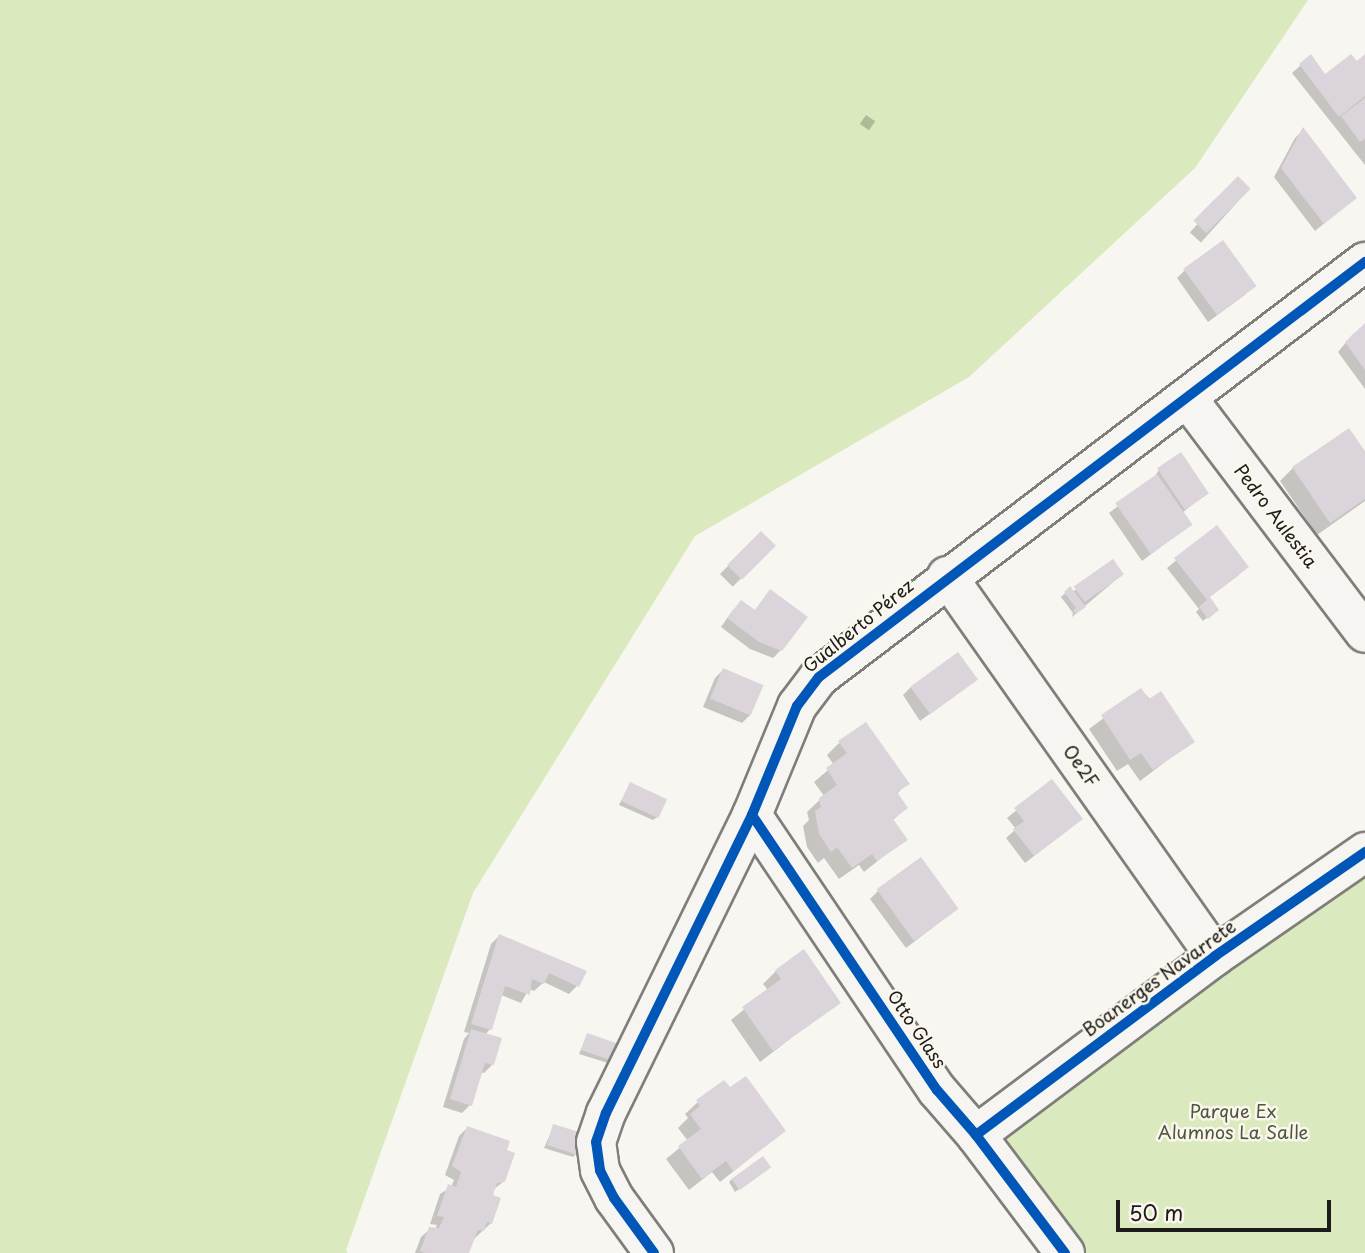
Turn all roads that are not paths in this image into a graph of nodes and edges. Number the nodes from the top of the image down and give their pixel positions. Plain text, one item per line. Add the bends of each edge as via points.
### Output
1 (1365, 262) edge
2 (1188, 399) junction
3 (947, 576) junction
4 (1365, 633) edge
5 (752, 815) junction
6 (1365, 852) edge
7 (1215, 956) junction
8 (976, 1135) junction
9 (654, 1253) edge
10 (1065, 1253) edge

1 - 2 street, Gualberto Pérez
2 - 3 street, Gualberto Pérez
2 - 4 street, Pedro Aulestia
3 - 5 street, Gualberto Pérez via 819,677 797,706
3 - 7 street, Oe2F
5 - 8 street, Otto Glass via 937,1090
5 - 9 street, Gualberto Pérez via 606,1112 596,1142 600,1170 614,1198
6 - 7 street, Boanerges Navarrete
7 - 8 street, Boanerges Navarrete
8 - 10 street, Otto Glass

